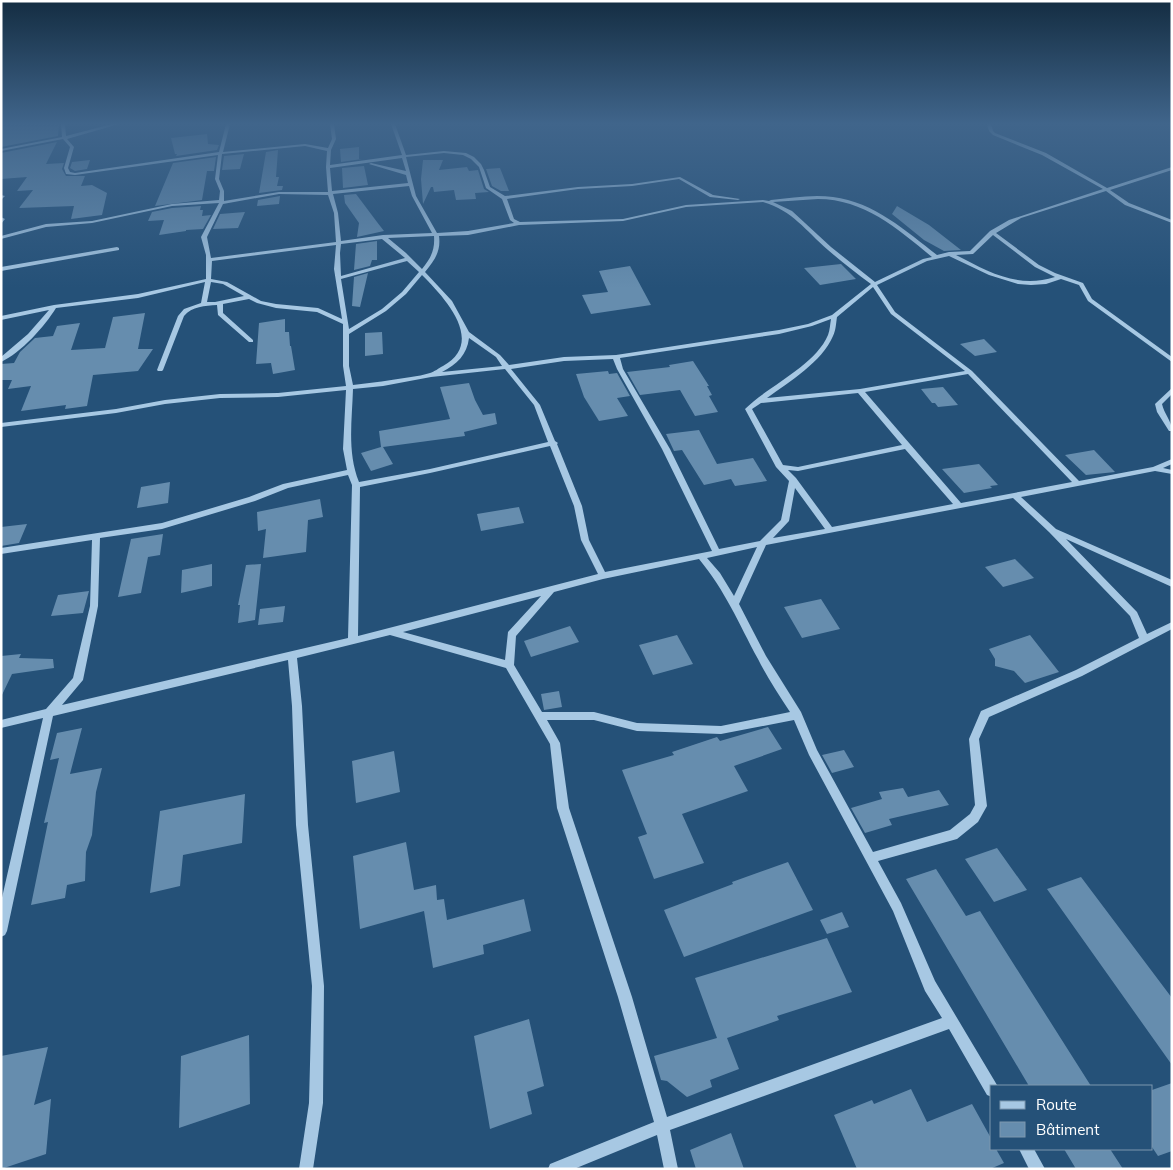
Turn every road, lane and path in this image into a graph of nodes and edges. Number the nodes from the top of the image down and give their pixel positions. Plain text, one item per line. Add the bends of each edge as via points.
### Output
1 (217, 179) edge
2 (329, 179) edge
3 (410, 179) edge
4 (485, 179) edge
5 (676, 179) edge
6 (681, 179) edge
7 (1088, 179) edge
8 (1139, 179) edge
9 (412, 184) junction
10 (1106, 189) junction
11 (330, 193) junction
12 (504, 198) junction
13 (763, 201) junction
14 (221, 202) junction
15 (1, 218) edge
16 (1172, 222) edge
17 (1, 223) edge
18 (519, 224) junction
19 (992, 232) junction
20 (434, 234) junction
21 (383, 237) junction
22 (1, 238) edge
23 (339, 242) junction
24 (117, 249) dead end
25 (949, 254) junction
26 (936, 257) junction
27 (407, 259) junction
28 (210, 260) junction
29 (1, 269) edge
30 (421, 272) junction
31 (1060, 277) junction
32 (338, 278) junction
33 (209, 280) junction
34 (874, 284) junction
35 (249, 297) junction
36 (204, 304) junction
37 (220, 304) junction
38 (54, 307) junction
39 (834, 316) junction
40 (1, 318) edge
41 (346, 323) junction
42 (346, 333) junction
43 (466, 333) junction
44 (251, 341) dead end
45 (616, 357) junction
46 (1, 360) edge
47 (1172, 360) edge
48 (509, 368) junction
49 (160, 370) dead end
50 (970, 372) junction
51 (431, 375) junction
52 (350, 387) junction
53 (1172, 390) edge
54 (860, 391) junction
55 (758, 401) junction
56 (1, 425) edge
57 (1172, 429) edge
58 (554, 443) junction
59 (908, 446) junction
60 (1172, 461) edge
61 (780, 467) junction
62 (1155, 469) junction
63 (351, 472) junction
64 (1172, 472) edge
65 (793, 480) junction
66 (1077, 483) junction
67 (356, 485) junction
68 (1014, 495) junction
69 (958, 505) junction
70 (830, 530) junction
71 (1052, 530) junction
72 (96, 538) junction
73 (763, 543) junction
74 (1, 551) edge
75 (716, 551) junction
76 (700, 555) junction
77 (603, 576) junction
78 (1172, 584) edge
79 (550, 590) junction
80 (735, 604) junction
81 (1172, 625) edge
82 (390, 632) junction
83 (1144, 638) junction
84 (353, 640) junction
85 (292, 655) junction
86 (509, 665) junction
87 (49, 713) junction
88 (797, 715) junction
89 (538, 716) junction
90 (1, 724) edge
91 (870, 858) junction
92 (1, 931) edge
93 (952, 1021) junction
94 (990, 1087) edge
95 (662, 1126) junction
96 (1027, 1150) edge
97 (306, 1169) edge
98 (556, 1169) edge
99 (671, 1169) edge
100 (1038, 1169) edge

1 - 14 street via 222,191
2 - 11 street
3 - 9 street
4 - 12 street via 488,188
5 - 12 street
6 - 13 street via 712,196
7 - 10 street
8 - 10 street
9 - 11 street
9 - 20 street via 414,196
10 - 16 street via 1127,204
10 - 19 street via 1020,216
11 - 14 street via 279,193
11 - 23 street
12 - 18 street via 512,220
13 - 18 street via 669,209 623,220
13 - 26 street via 832,198 852,202 892,224
13 - 34 street via 777,204 790,212
14 - 22 street via 172,205 92,222 46,226
14 - 28 street via 204,237
15 - 17 street
18 - 20 street via 468,233
19 - 25 street via 971,252
19 - 31 street via 1037,266
20 - 21 street
20 - 30 street via 437,248
21 - 23 street
21 - 27 street
23 - 28 street
23 - 32 street
24 - 29 street
25 - 26 street
25 - 31 street via 1021,285
26 - 34 street
27 - 30 street
27 - 32 street
28 - 33 street
30 - 42 street via 384,310
30 - 43 street via 450,302
31 - 47 street via 1081,284 1090,300
32 - 41 street
33 - 35 street via 225,283
33 - 36 street
33 - 38 street via 138,296
34 - 39 street
34 - 50 street via 893,313
35 - 37 street
35 - 41 street via 276,306 318,310
36 - 37 street
36 - 49 street via 186,310 181,316
37 - 44 street via 220,314
38 - 40 street
38 - 46 street via 50,315
39 - 45 street via 779,332
39 - 55 street via 831,337 817,354 784,384
41 - 42 street
42 - 52 street
43 - 48 street
43 - 51 street via 460,358
45 - 48 street via 564,359
45 - 75 street
48 - 51 street
48 - 58 street via 537,405
50 - 54 street
50 - 66 street
51 - 52 street
52 - 56 street via 278,395 220,396
52 - 63 street via 347,449
53 - 57 street via 1158,404
54 - 55 street
54 - 59 street
55 - 61 street via 748,409
58 - 67 street
58 - 77 street via 578,506 586,540
59 - 61 street via 798,469
59 - 69 street
60 - 62 street
61 - 65 street
62 - 64 street
62 - 66 street
63 - 67 street
63 - 72 street via 286,486 162,526
65 - 70 street
65 - 73 street via 785,521
66 - 68 street
67 - 84 street
68 - 69 street
68 - 71 street
69 - 70 street
70 - 73 street
71 - 78 street
71 - 83 street via 1134,614
72 - 74 street
72 - 87 street via 94,606 78,680
73 - 75 street
73 - 80 street
75 - 76 street
76 - 77 street
76 - 80 street
77 - 79 street
79 - 82 street
79 - 86 street via 511,635
80 - 88 street via 762,658
81 - 83 street
82 - 84 street
82 - 86 street
83 - 91 street via 1078,673 985,714 974,739 982,806 974,818 953,835
84 - 85 street
85 - 87 street
85 - 97 street via 302,825 318,986 316,1103
86 - 89 street
87 - 90 street
87 - 92 street
88 - 89 street via 721,730 636,727 594,716
88 - 91 street via 813,752
89 - 95 street via 555,743 563,808 625,997
91 - 93 street via 897,907 930,986
93 - 94 street
93 - 95 street
95 - 98 street
95 - 99 street
96 - 100 street

